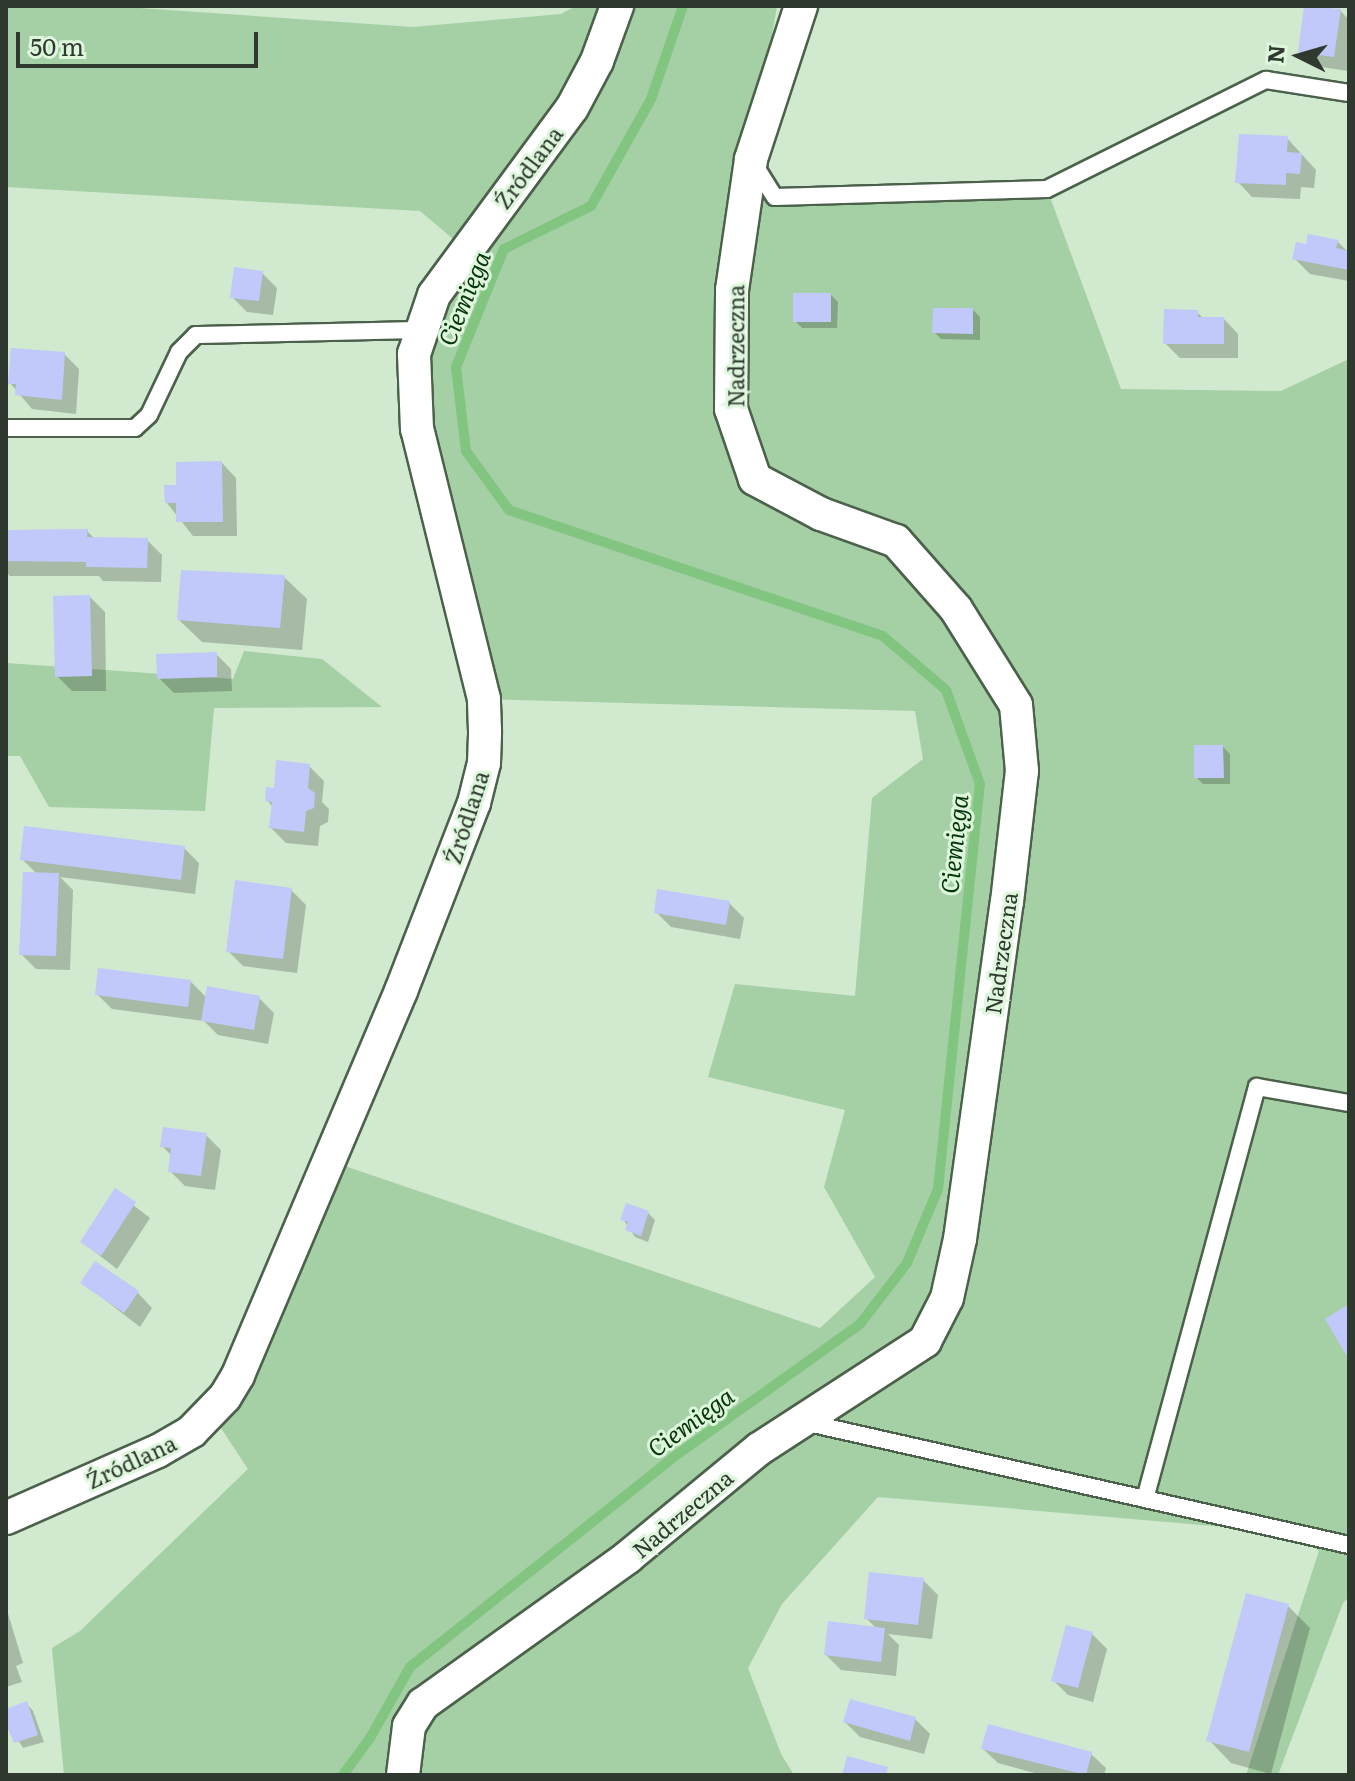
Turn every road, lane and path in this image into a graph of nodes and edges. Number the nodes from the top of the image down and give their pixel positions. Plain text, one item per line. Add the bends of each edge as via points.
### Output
1 (617, 6) edge
2 (801, 6) edge
3 (1349, 93) edge
4 (751, 159) junction
5 (420, 330) junction
6 (6, 428) edge
7 (1349, 1103) edge
8 (803, 1422) junction
9 (1145, 1499) junction
10 (6, 1518) edge
11 (1349, 1545) edge
12 (403, 1775) edge

1 - 5 street, Źródlana via 572,108 434,295
2 - 4 street, Nadrzeczna
3 - 4 lane via 1266,80 1047,189 775,197
4 - 8 street, Nadrzeczna via 732,290 731,409 755,479 821,514 896,541 956,609 1016,705 1022,771 960,1239 947,1298 925,1341
5 - 6 lane via 196,335 179,352 149,415 135,428
5 - 10 street, Źródlana via 414,354 417,429 484,699 484,763 474,803 352,1112 225,1397 192,1431 169,1444
7 - 9 lane via 1257,1087
8 - 9 lane
8 - 12 street, Nadrzeczna via 759,1449 628,1557 423,1704 409,1726
9 - 11 lane

